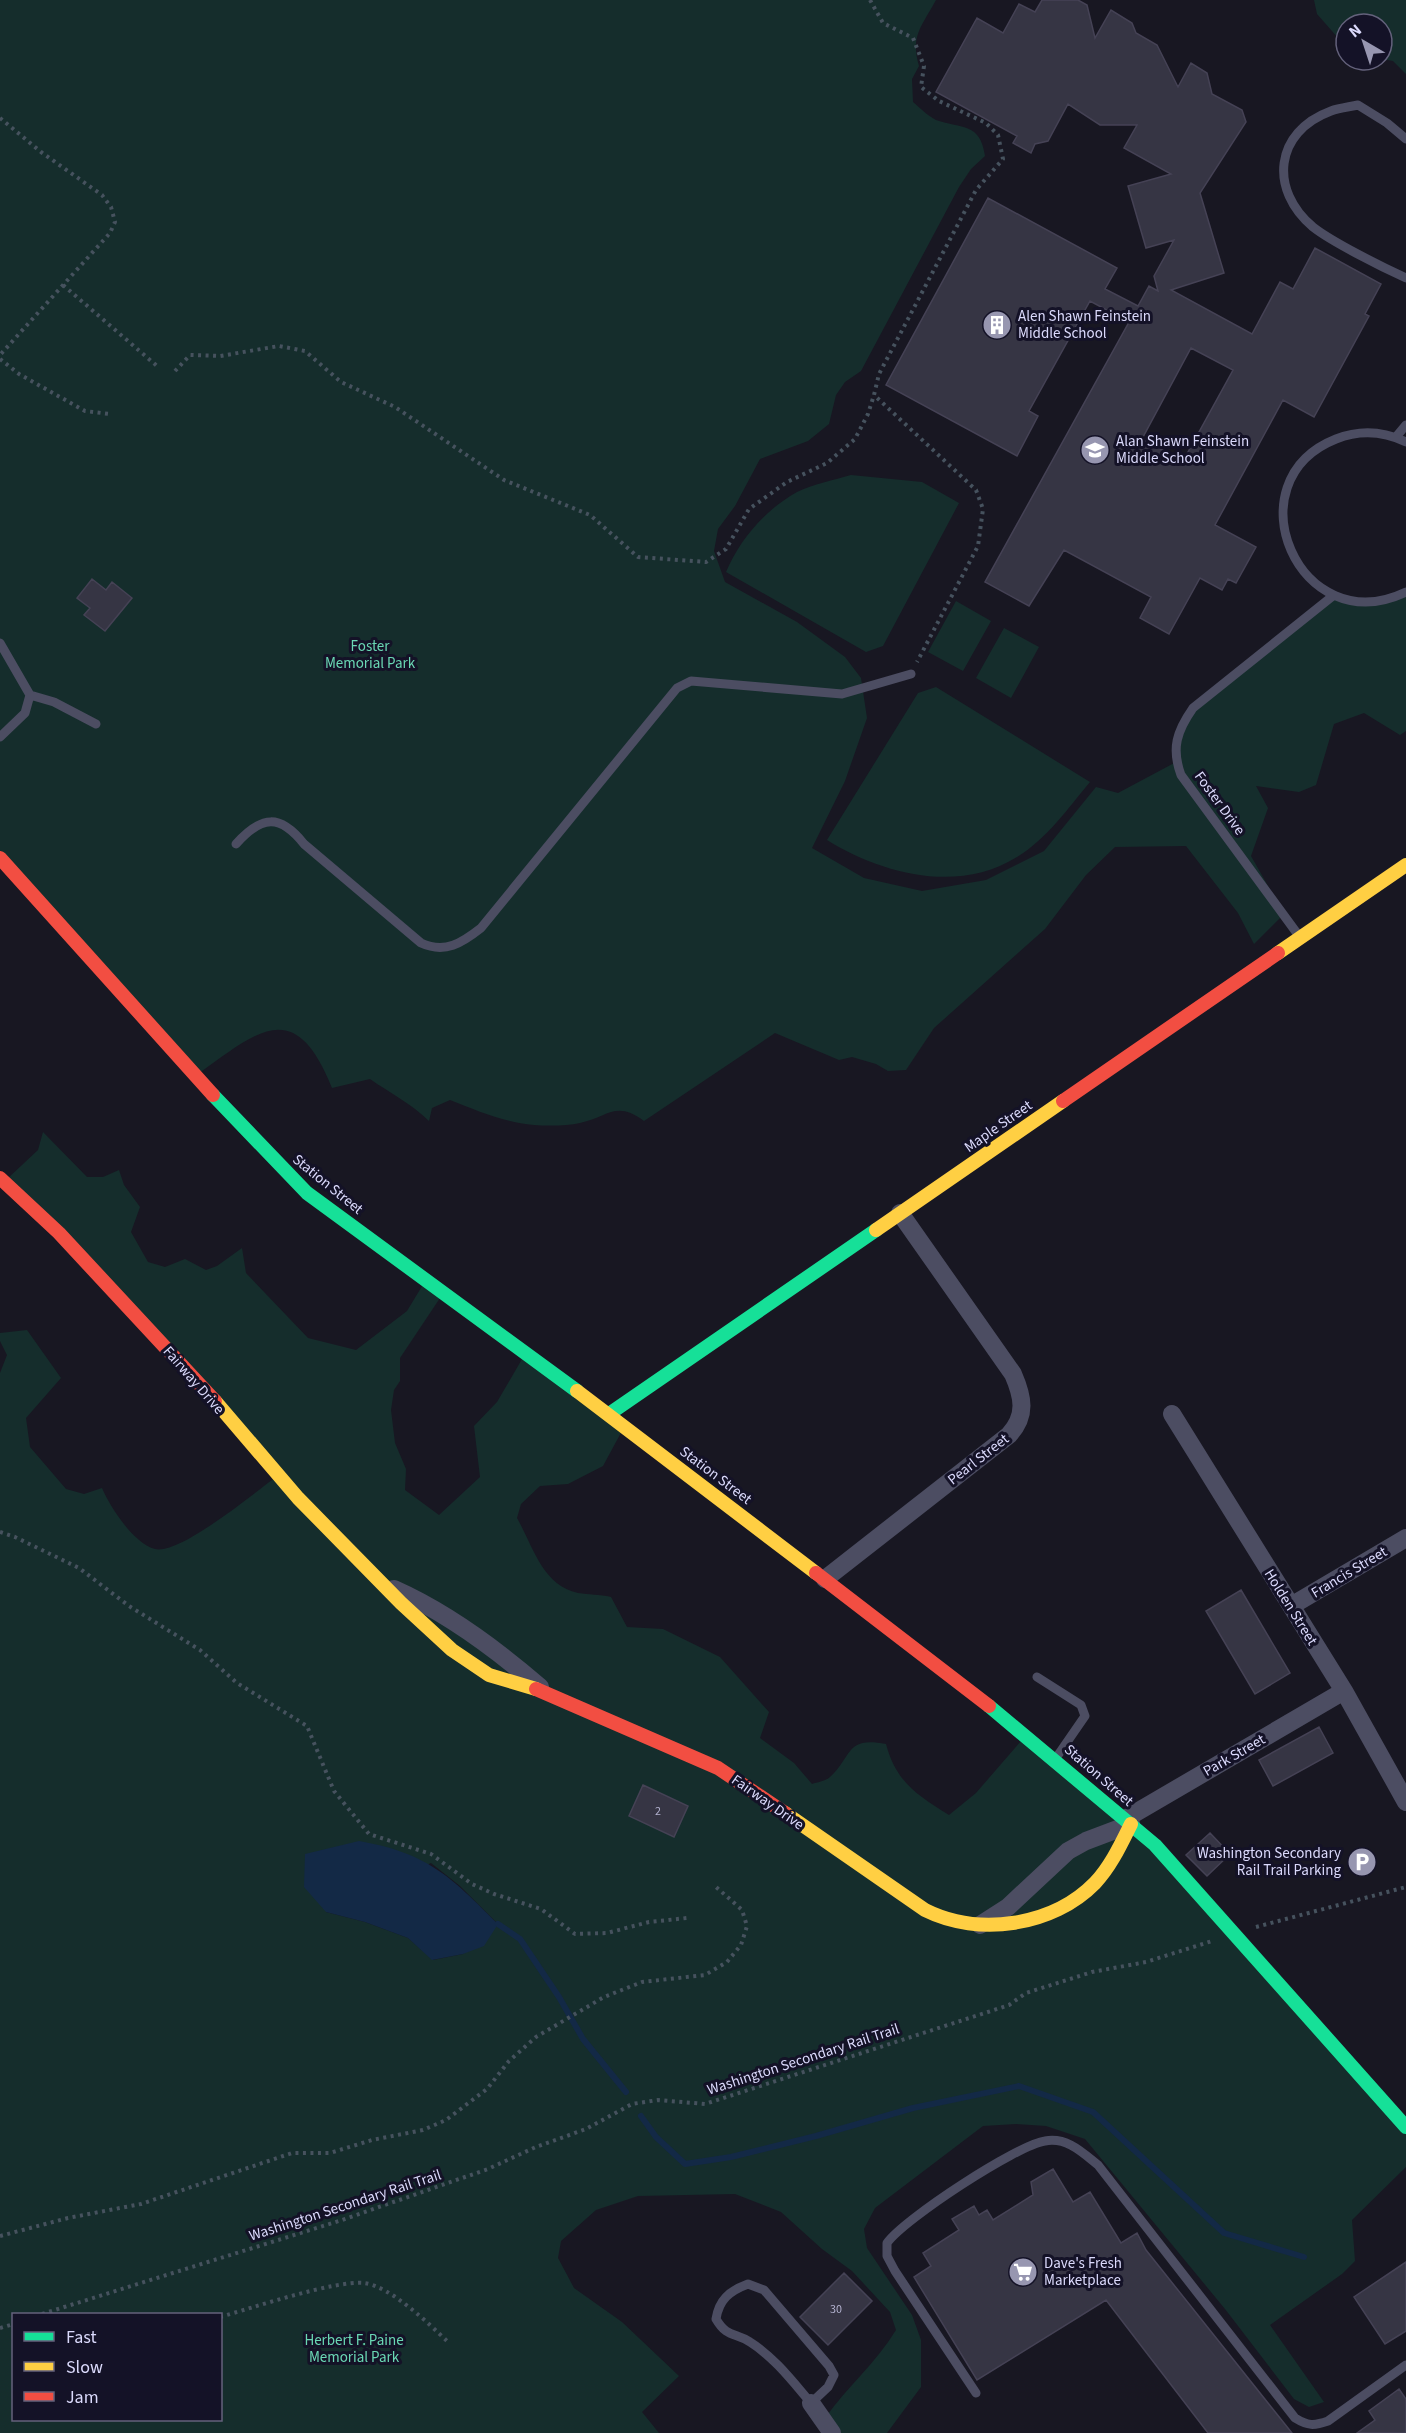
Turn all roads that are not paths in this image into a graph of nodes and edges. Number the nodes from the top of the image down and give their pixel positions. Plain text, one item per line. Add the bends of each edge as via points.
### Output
1 (1406, 139) edge
2 (1406, 278) edge
3 (1406, 425) edge
4 (1396, 437) junction
5 (1406, 442) edge
6 (1406, 592) edge
7 (1334, 595) junction
8 (0, 643) edge
9 (911, 674) road end
10 (30, 695) junction
11 (96, 723) dead end
12 (0, 737) edge
13 (236, 844) dead end
14 (0, 858) edge
15 (1406, 865) edge
16 (1300, 938) junction
17 (0, 1178) edge
18 (900, 1213) junction
19 (609, 1414) junction
20 (1172, 1414) dead end
21 (1406, 1538) edge
22 (825, 1579) junction
23 (384, 1585) junction
24 (1291, 1606) junction
25 (1037, 1677) dead end
26 (1344, 1691) junction
27 (546, 1692) junction
28 (1055, 1759) junction
29 (1406, 1802) edge
30 (1128, 1821) junction
31 (979, 1925) junction
32 (1406, 2127) edge
33 (1406, 2365) edge
34 (976, 2393) dead end
35 (811, 2403) junction
36 (832, 2433) edge

1 - 2 lane via 1358,105 1330,111 1307,125 1286,148 1282,172 1288,195 1315,228
3 - 4 lane
4 - 5 lane
4 - 7 lane via 1362,432 1328,442 1301,464 1285,495 1283,529 1287,546 1306,575
6 - 7 lane via 1370,601
7 - 16 lane, Foster Drive via 1193,708 1175,742 1175,760 1181,775
8 - 10 lane
9 - 13 lane via 842,694 691,681 677,688 481,928 452,946 434,949 421,943 304,844 291,827 269,821 249,830
10 - 11 lane
10 - 12 lane via 25,713
14 - 19 street, Station Street via 244,1130 307,1192
15 - 16 street, Maple Street
16 - 18 street, Maple Street
17 - 23 street, Fairway Drive via 114,1291 298,1498
18 - 19 street, Maple Street
18 - 22 street, Pearl Street via 1013,1374 1023,1411 1009,1435
19 - 22 street, Station Street
20 - 24 street, Holden Street
21 - 24 street, Francis Street
22 - 28 street, Station Street
23 - 27 street, Fairway Drive via 409,1595 464,1628 501,1653
23 - 27 street, Fairway Drive via 468,1662 489,1675
24 - 26 street, Holden Street
25 - 28 lane via 1084,1710 1085,1716
26 - 29 street, Holden Street
26 - 30 street, Park Street
27 - 31 street, Fairway Drive via 697,1757 748,1787 919,1907 949,1920
28 - 30 street, Station Street
30 - 31 street via 1068,1851 1008,1907
30 - 31 street, Fairway Drive via 1106,1870 1069,1903 1022,1921
30 - 32 street, Station Street via 1168,1859
33 - 34 lane via 1328,2421 1305,2425 1295,2418 1098,2165 1077,2148 1046,2140 1023,2147 905,2223 887,2243 887,2256 895,2271
35 - 35 lane via 768,2356 749,2341 723,2331 716,2319 718,2305 733,2289 748,2284 764,2290 830,2366 834,2374 828,2387
35 - 36 street

